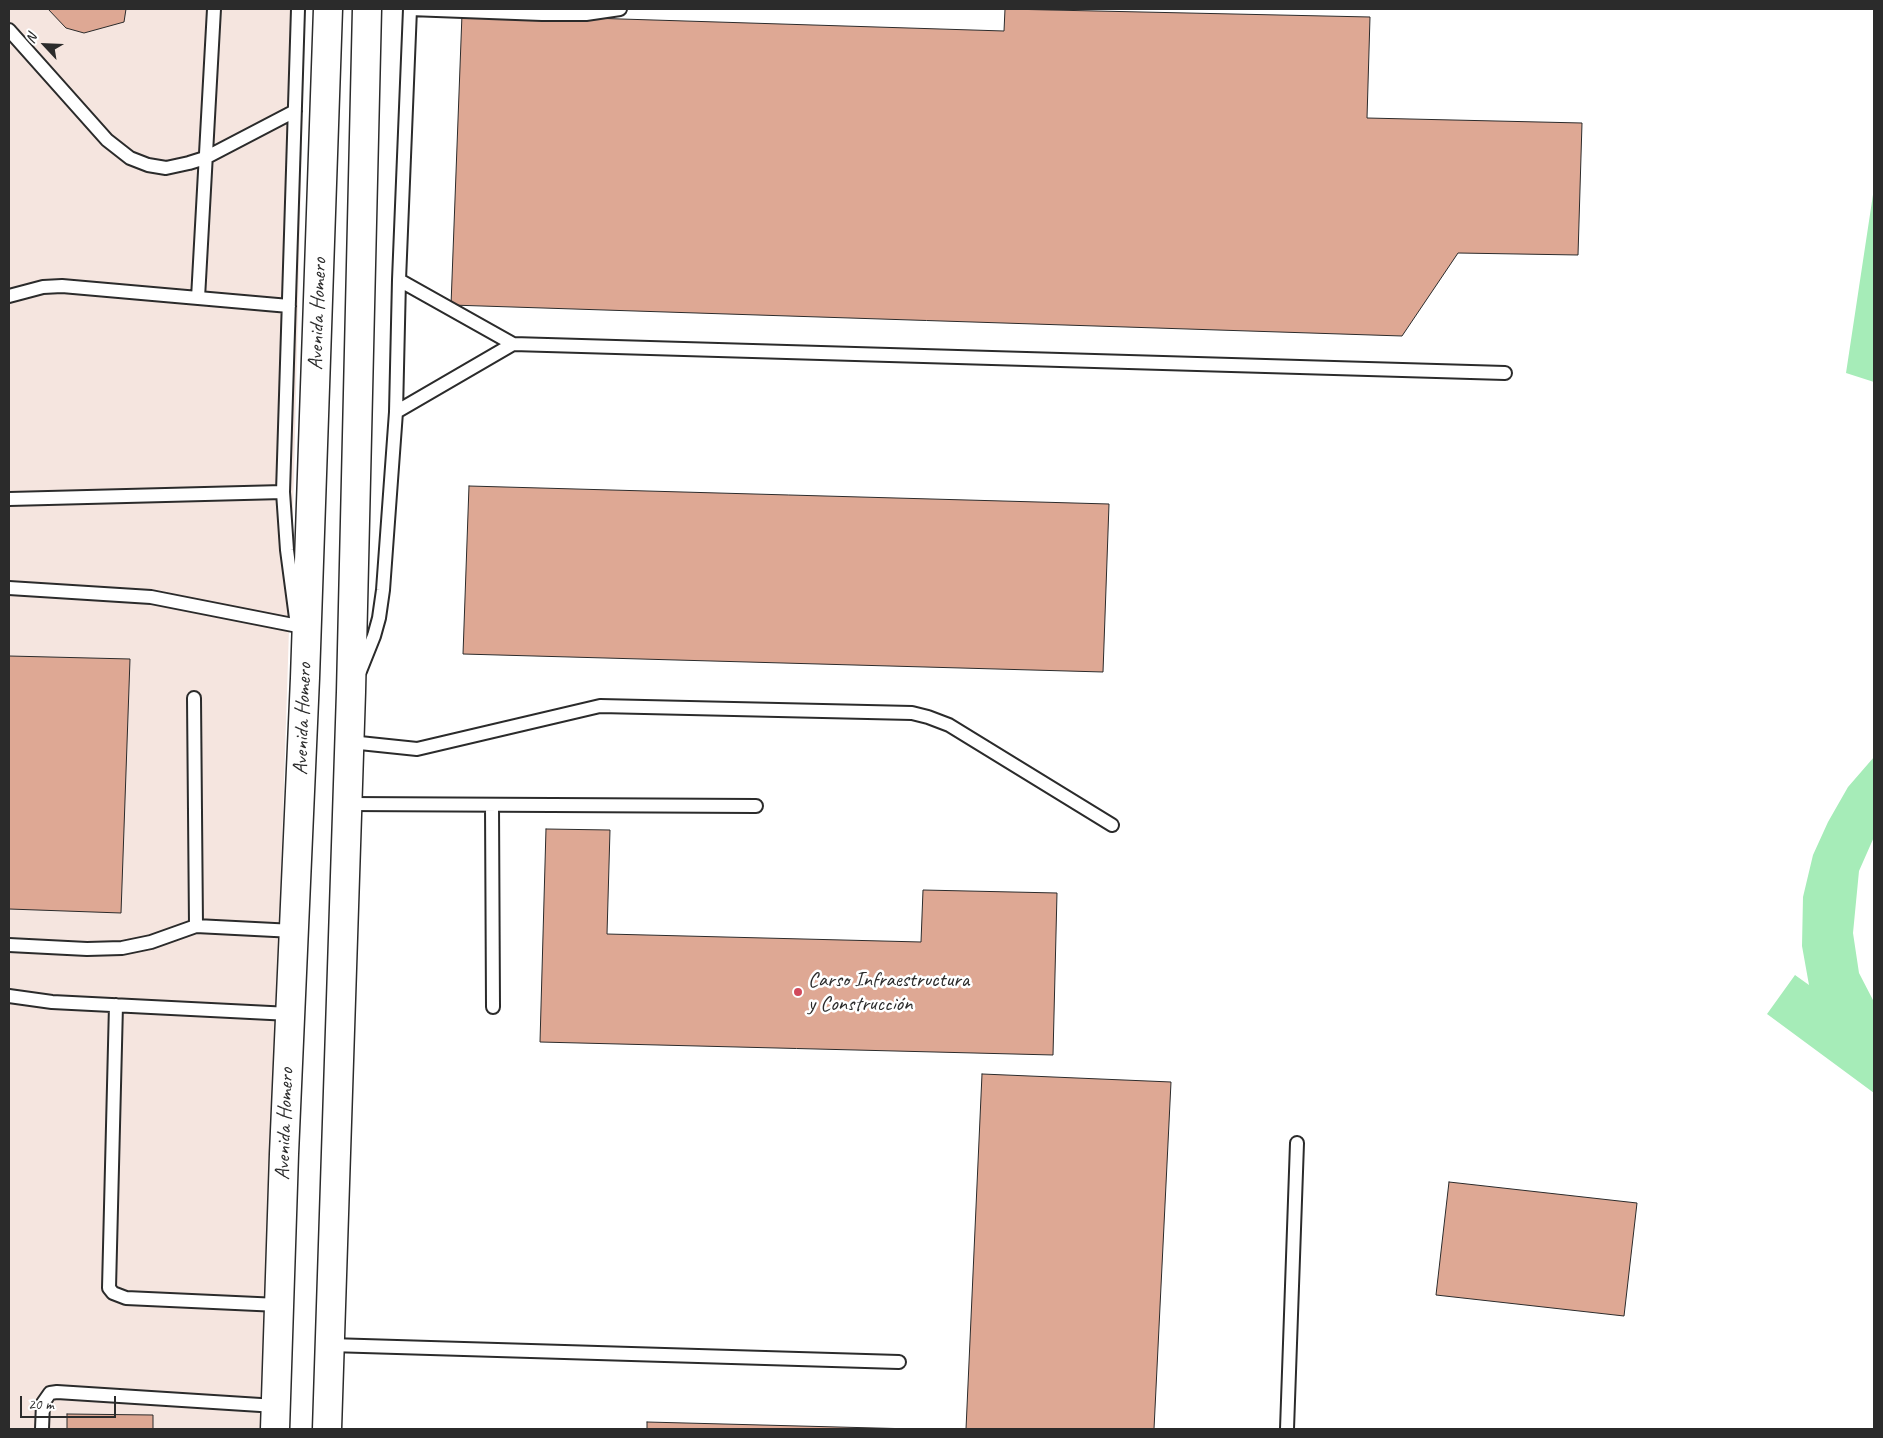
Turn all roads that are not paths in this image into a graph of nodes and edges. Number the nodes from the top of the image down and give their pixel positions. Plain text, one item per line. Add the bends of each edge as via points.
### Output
1 (214, 9) edge
2 (298, 9) edge
3 (328, 9) edge
4 (367, 9) edge
5 (410, 9) edge
6 (620, 9) edge
7 (491, 11) edge
8 (9, 30) edge
9 (295, 111) junction
10 (204, 158) junction
11 (399, 280) junction
12 (9, 296) edge
13 (198, 298) junction
14 (289, 306) junction
15 (513, 344) junction
16 (1505, 373) dead end
17 (396, 412) junction
18 (283, 492) junction
19 (9, 499) edge
20 (9, 588) edge
21 (298, 626) junction
22 (305, 678) junction
23 (351, 692) junction
24 (194, 698) dead end
25 (350, 742) junction
26 (348, 804) junction
27 (492, 805) junction
28 (756, 806) dead end
29 (1112, 825) dead end
30 (196, 926) junction
31 (294, 931) junction
32 (9, 945) edge
33 (9, 996) edge
34 (116, 1005) junction
35 (493, 1007) dead end
36 (290, 1014) junction
37 (1297, 1143) dead end
38 (279, 1305) junction
39 (330, 1345) junction
40 (899, 1362) dead end
41 (275, 1418) edge
42 (42, 1429) edge
43 (327, 1429) edge
44 (1287, 1429) edge

1 - 10 lane
2 - 9 lane
3 - 22 main road, Avenida Homero
4 - 23 main road, Avenida Homero
5 - 7 lane
5 - 11 lane
6 - 7 lane via 586,14
8 - 10 lane via 108,140 130,158 166,168
9 - 10 lane
9 - 14 lane
10 - 13 lane
11 - 15 lane
11 - 17 lane
12 - 13 lane via 42,287 62,286
13 - 14 lane
14 - 18 lane
15 - 16 lane
15 - 17 lane
17 - 23 lane via 379,618
18 - 19 lane
18 - 21 lane via 286,550
20 - 21 lane via 151,597
21 - 22 lane
22 - 31 main road, Avenida Homero
23 - 25 main road, Avenida Homero
24 - 30 lane
25 - 26 main road, Avenida Homero
25 - 29 lane via 417,749 600,706 912,713 949,725
26 - 27 lane
26 - 39 main road, Avenida Homero
27 - 28 lane
27 - 35 lane
30 - 31 lane
30 - 32 lane via 151,942 122,948
31 - 36 main road, Avenida Homero
33 - 34 lane
34 - 36 lane
34 - 38 lane via 109,1288 126,1298
36 - 38 main road, Avenida Homero
37 - 44 lane
38 - 41 main road, Avenida Homero
39 - 40 lane
39 - 43 main road, Avenida Homero
41 - 42 lane via 56,1392 50,1393 43,1403

